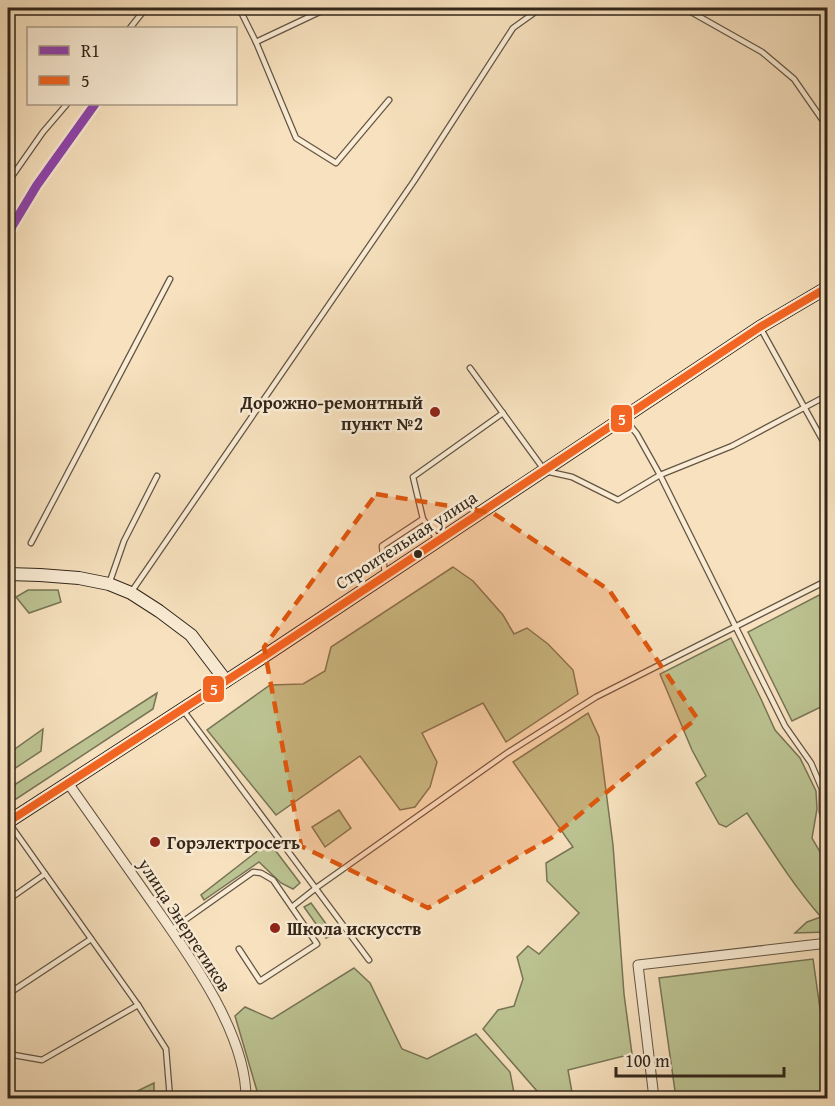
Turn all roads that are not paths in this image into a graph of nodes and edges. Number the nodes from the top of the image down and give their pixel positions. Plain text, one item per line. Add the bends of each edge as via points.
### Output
1 (147, 8) edge
2 (239, 8) edge
3 (328, 8) edge
4 (541, 8) edge
5 (684, 8) edge
6 (131, 27) edge
7 (256, 42) junction
8 (389, 100) dead end
9 (66, 105) edge
10 (828, 128) edge
11 (8, 182) edge
12 (171, 279) dead end
13 (826, 288) edge
14 (760, 327) junction
15 (470, 368) dead end
16 (828, 395) edge
17 (804, 407) junction
18 (503, 413) junction
19 (624, 418) junction
20 (828, 450) edge
21 (545, 471) junction
22 (660, 475) junction
23 (157, 476) dead end
24 (423, 519) junction
25 (438, 541) junction
26 (31, 543) dead end
27 (8, 574) edge
28 (385, 575) junction
29 (828, 580) edge
30 (109, 584) junction
31 (131, 593) junction
32 (734, 627) junction
33 (226, 681) junction
34 (182, 708) junction
35 (68, 783) junction
36 (8, 821) edge
37 (828, 836) edge
38 (45, 874) junction
39 (316, 888) junction
40 (8, 900) edge
41 (292, 907) junction
42 (171, 930) junction
43 (91, 939) junction
44 (828, 943) edge
45 (239, 949) dead end
46 (369, 960) dead end
47 (8, 994) edge
48 (138, 1005) junction
49 (8, 1054) edge
50 (170, 1098) edge
51 (246, 1098) edge
52 (654, 1098) edge

1 - 6 lane
2 - 7 lane
3 - 7 lane
4 - 31 lane via 513,28 414,181
5 - 10 lane via 762,52 794,79
7 - 8 lane via 296,138 336,163
9 - 11 lane
12 - 26 lane
13 - 14 street, Строительная улица
14 - 17 lane
14 - 19 street, Строительная улица
15 - 18 lane
16 - 17 lane
17 - 20 lane
17 - 22 lane via 732,446
18 - 21 lane
18 - 24 lane via 413,477
19 - 21 street, Строительная улица
19 - 22 lane
21 - 22 lane via 572,477 618,500
21 - 25 street, Строительная улица
22 - 32 lane
23 - 30 lane via 124,541
24 - 25 lane
24 - 28 lane via 382,546
25 - 28 street, Строительная улица
27 - 30 street via 79,578
28 - 33 street, Строительная улица
29 - 32 lane
30 - 31 street
31 - 33 street via 191,635
32 - 37 lane via 784,726 811,763 822,789
32 - 39 lane via 596,697 507,753
33 - 34 street, Строительная улица
34 - 35 street, Строительная улица
34 - 39 lane
35 - 36 street, Строительная улица
35 - 42 street, улица Энергетиков
36 - 38 lane
38 - 40 lane
38 - 43 lane
39 - 41 lane
39 - 46 lane
41 - 42 lane via 273,880 253,872
41 - 45 lane via 317,944 260,981
42 - 51 street, улица Энергетиков via 214,998 238,1050
43 - 47 lane
43 - 48 lane
44 - 52 street via 638,965
48 - 49 lane via 42,1060
48 - 50 lane via 166,1049

